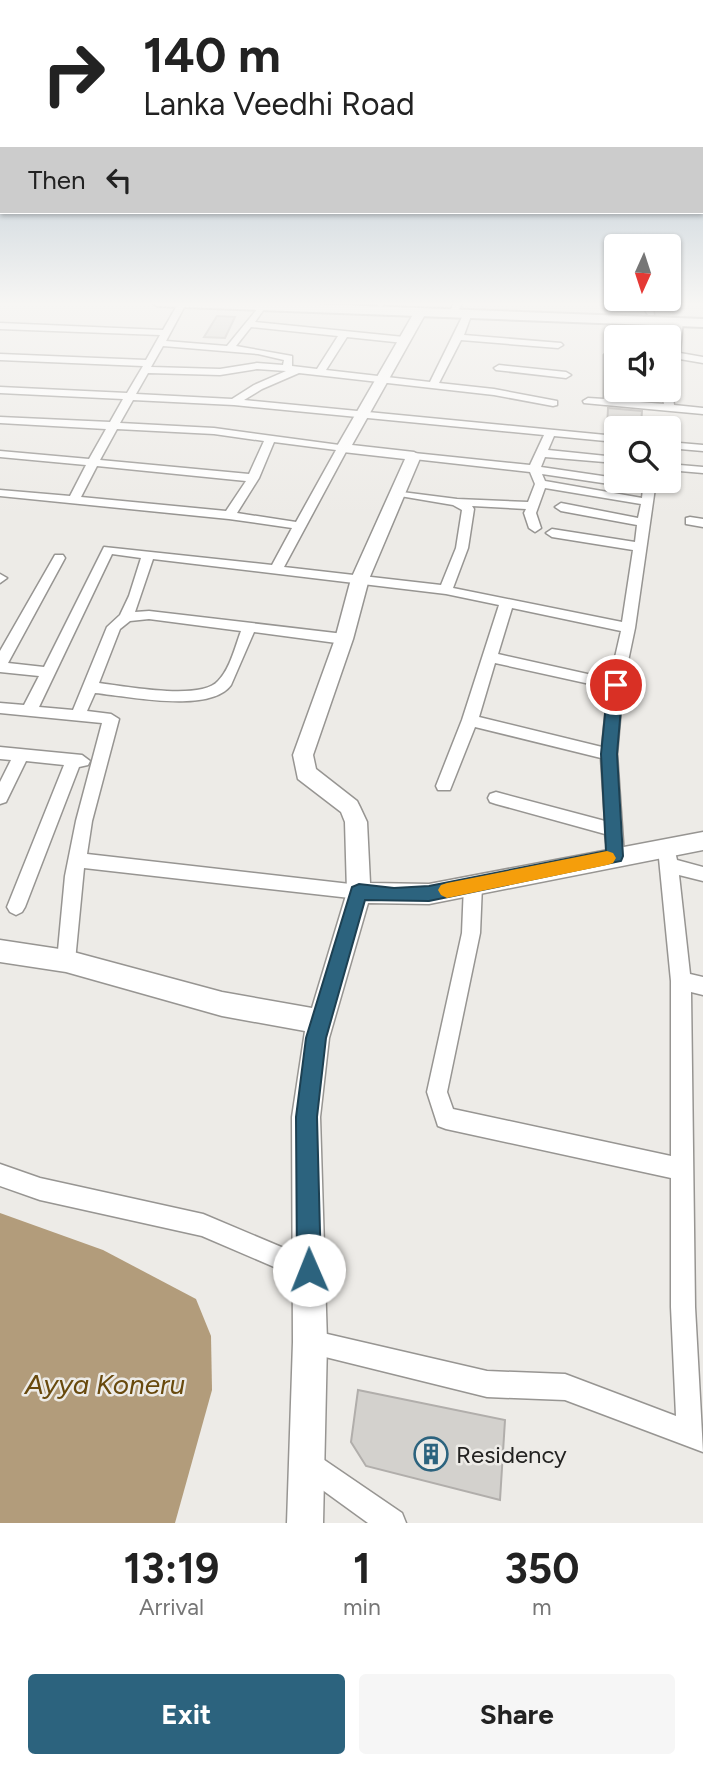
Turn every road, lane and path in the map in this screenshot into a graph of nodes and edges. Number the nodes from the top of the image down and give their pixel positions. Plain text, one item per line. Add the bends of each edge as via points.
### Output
1 (143, 373) edge
2 (290, 373) edge
3 (330, 373) edge
4 (386, 373) edge
5 (440, 373) edge
6 (498, 373) edge
7 (548, 373) edge
8 (566, 375) dead end
9 (383, 379) junction
10 (433, 386) junction
11 (0, 390) edge
12 (494, 392) junction
13 (128, 397) junction
14 (588, 401) dead end
15 (234, 402) junction
16 (553, 402) dead end
17 (668, 402) edge
18 (609, 403) joint
19 (669, 408) junction
20 (703, 411) edge
21 (361, 413) junction
22 (0, 420) edge
23 (114, 426) junction
24 (551, 432) junction
25 (604, 438) edge
26 (270, 439) junction
27 (681, 445) edge
28 (343, 447) junction
29 (703, 448) edge
30 (0, 453) edge
31 (541, 453) junction
32 (414, 456) junction
33 (604, 459) edge
34 (93, 461) junction
35 (681, 468) edge
36 (534, 469) junction
37 (703, 470) edge
38 (253, 478) junction
39 (604, 482) edge
40 (541, 484) junction
41 (604, 488) edge
42 (0, 493) edge
43 (398, 493) junction
44 (648, 493) edge
45 (74, 499) junction
46 (456, 502) junction
47 (533, 506) junction
48 (561, 507) dead end
49 (229, 515) junction
50 (643, 523) junction
51 (300, 526) junction
52 (535, 528) dead end
53 (552, 533) dead end
54 (640, 547) junction
55 (148, 555) junction
56 (60, 558) dead end
57 (276, 569) junction
58 (360, 579) junction
59 (446, 590) junction
60 (507, 601) junction
61 (126, 617) junction
62 (249, 628) junction
63 (628, 628) junction
64 (0, 634) edge
65 (17, 635) junction
66 (344, 639) junction
67 (489, 657) junction
68 (0, 666) edge
69 (48, 672) junction
70 (616, 685) junction
71 (90, 687) junction
72 (0, 708) edge
73 (29, 711) junction
74 (78, 716) junction
75 (470, 720) junction
76 (0, 753) edge
77 (609, 754) junction
78 (21, 755) junction
79 (74, 760) junction
80 (98, 762) junction
81 (444, 786) dead end
82 (0, 798) edge
83 (496, 798) dead end
84 (611, 829) junction
85 (703, 841) edge
86 (615, 856) junction
87 (669, 857) junction
88 (77, 860) junction
89 (703, 874) edge
90 (473, 885) junction
91 (359, 892) junction
92 (16, 907) dead end
93 (0, 951) edge
94 (66, 961) junction
95 (681, 981) junction
96 (703, 986) edge
97 (320, 1022) junction
98 (684, 1170) junction
99 (0, 1175) edge
100 (309, 1270) junction
101 (310, 1342) junction
102 (696, 1436) edge
103 (306, 1463) junction
104 (305, 1523) edge
105 (392, 1523) edge

1 - 13 street
2 - 15 street
3 - 9 street
4 - 9 street
5 - 10 street
6 - 12 street
7 - 8 street
9 - 10 street
9 - 21 street
10 - 12 street
11 - 13 street
12 - 16 street
13 - 15 street
13 - 23 street
14 - 18 street
15 - 21 street
17 - 19 street
18 - 19 street
19 - 20 street
21 - 24 street
21 - 28 street
22 - 23 street
23 - 26 street
23 - 34 street
24 - 25 street
24 - 31 street
26 - 28 street
26 - 38 street
27 - 29 street
28 - 32 street
28 - 51 street
30 - 34 street
31 - 33 street
31 - 36 street
32 - 36 street
32 - 43 street
34 - 38 street
34 - 45 street
35 - 37 street
36 - 39 street
36 - 40 street
38 - 49 street
40 - 41 street
40 - 47 street
42 - 45 street
43 - 46 street
43 - 58 street
44 - 50 street
45 - 49 street
46 - 47 street
46 - 59 street via 468,511 462,548
47 - 52 street via 530,513
48 - 50 street
49 - 51 street
50 - 54 street
51 - 57 street
53 - 54 street
54 - 63 street
55 - 57 street
55 - 61 street
55 - 69 street via 108,550
56 - 65 street
57 - 58 street
58 - 59 street
58 - 66 street
59 - 60 street
60 - 63 street
60 - 67 street
61 - 62 street via 149,615
61 - 71 street via 114,627
62 - 66 street
62 - 71 street via 225,683 215,693 196,696
63 - 70 street
64 - 65 street
65 - 68 street
66 - 91 street via 303,755 306,774 349,807 356,822
67 - 70 street
67 - 75 street
68 - 69 street
69 - 73 street
70 - 77 street
71 - 74 street
72 - 73 street
73 - 74 street
74 - 80 street via 111,719
75 - 77 street
75 - 81 street
76 - 78 street
77 - 84 street
78 - 79 street
78 - 82 street
79 - 80 street
79 - 92 street
80 - 88 street
83 - 84 street
84 - 86 street
85 - 87 street
86 - 87 street
86 - 90 street
87 - 89 street
87 - 95 street
88 - 91 street
88 - 94 street
90 - 91 street via 429,894
90 - 98 street via 471,933 437,1092 446,1118
91 - 97 street
93 - 94 street
94 - 97 street via 222,1004
95 - 96 street
95 - 98 street
97 - 100 street via 306,1117
98 - 102 street via 683,1307
99 - 100 street via 40,1189 203,1225
100 - 101 street
101 - 102 street via 487,1384 565,1387
101 - 103 street
103 - 104 street
103 - 105 street

